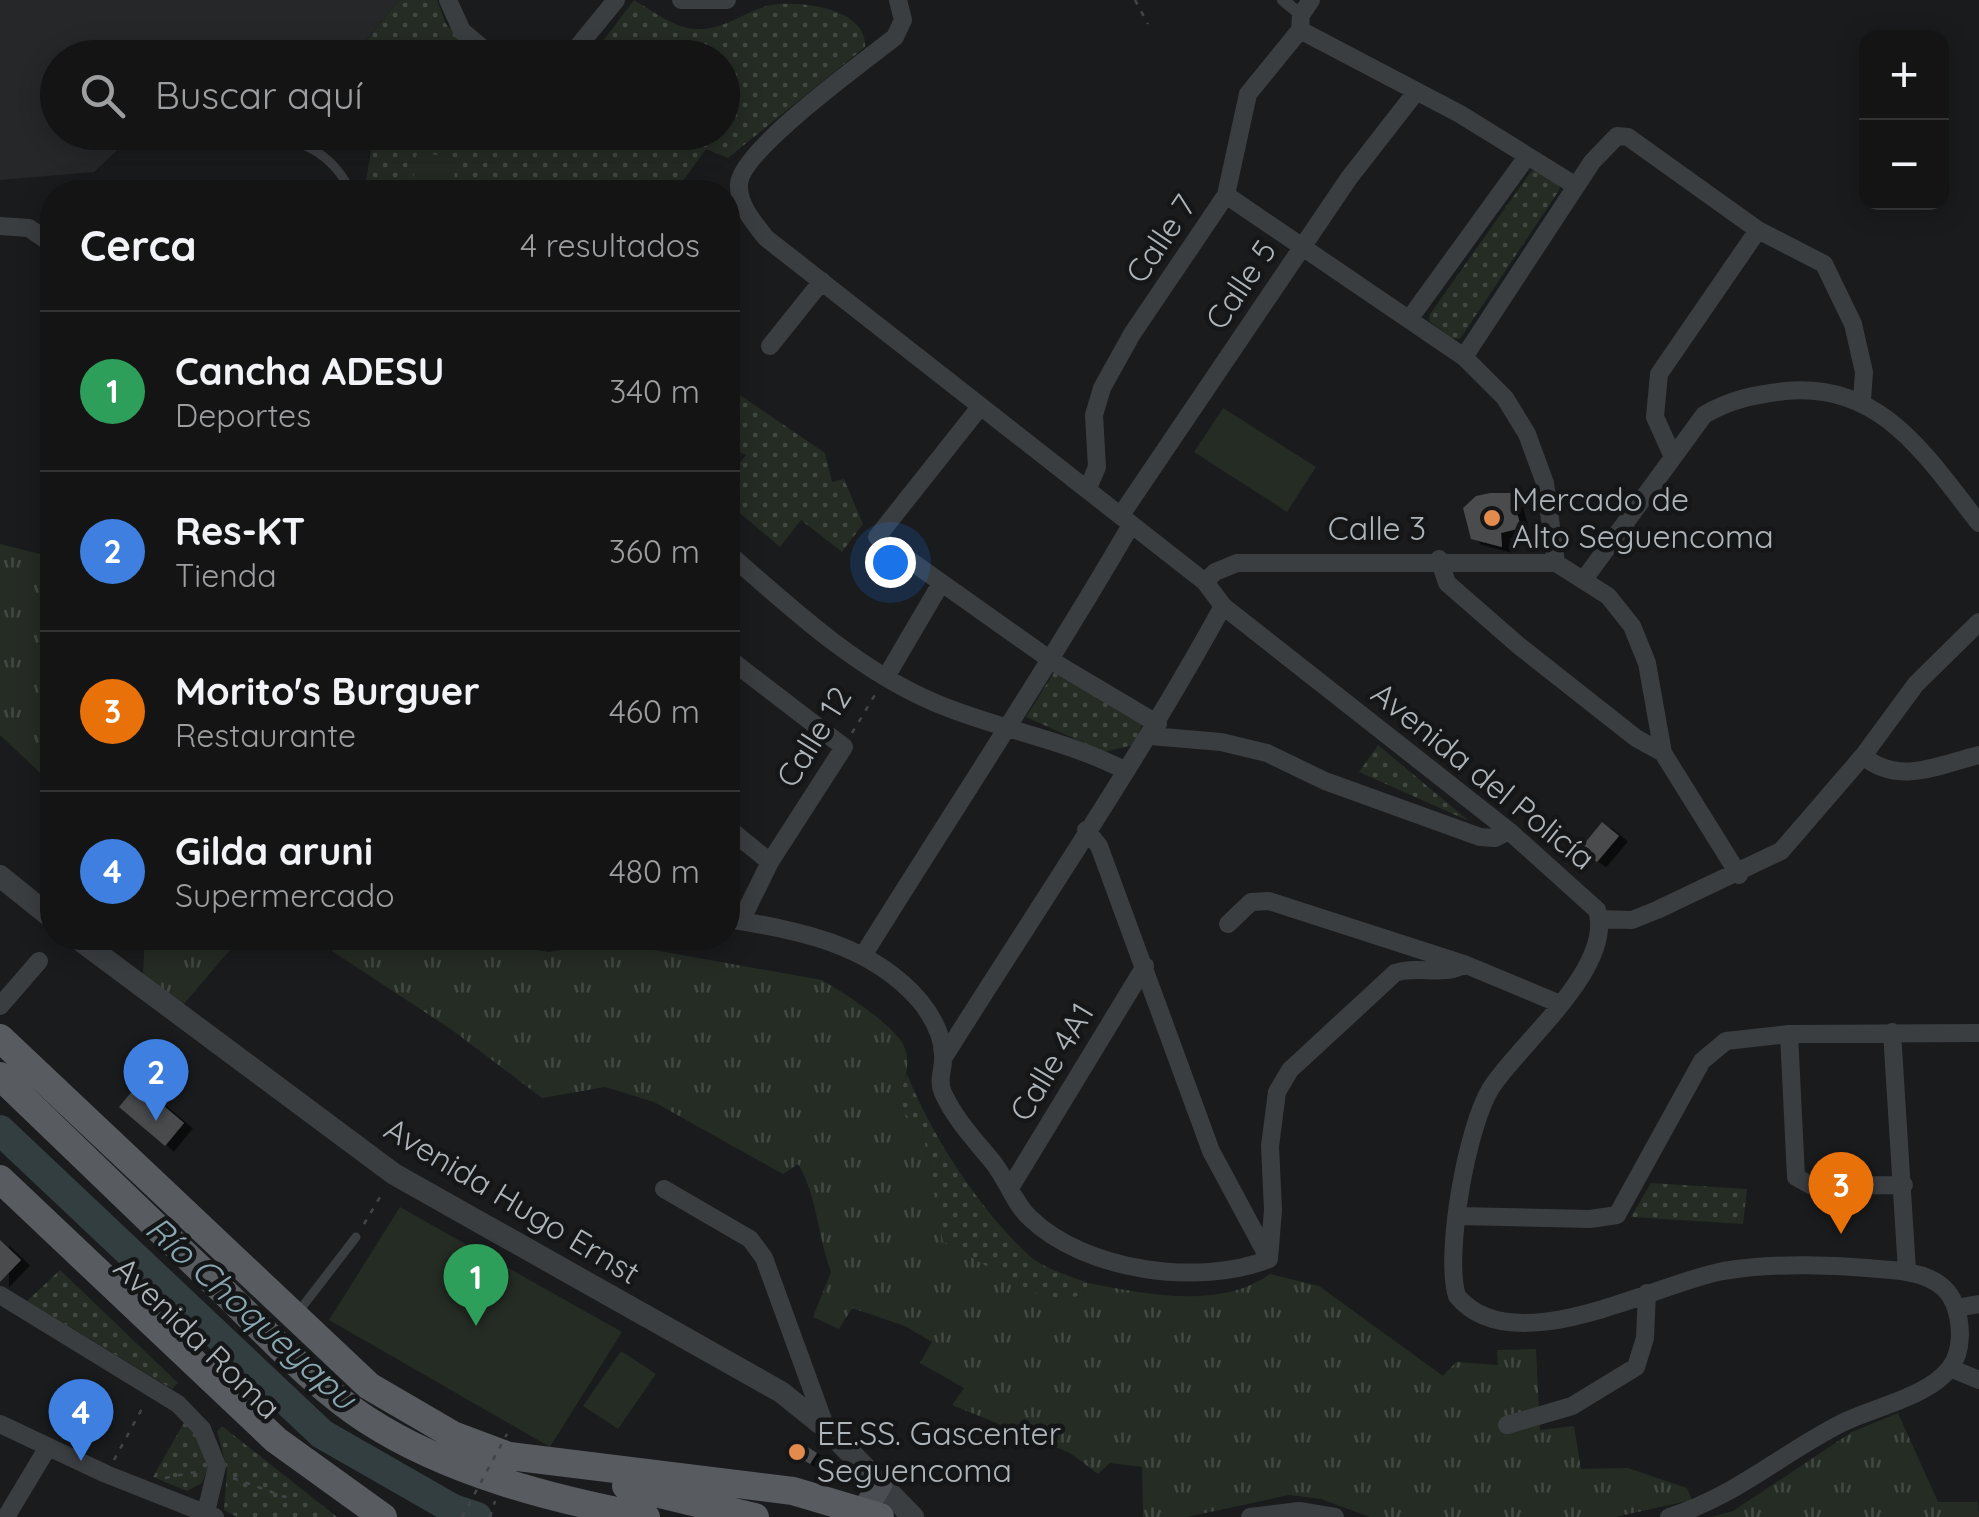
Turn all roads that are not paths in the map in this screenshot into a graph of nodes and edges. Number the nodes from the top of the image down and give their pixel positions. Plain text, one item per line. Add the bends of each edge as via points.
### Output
1 (448, 0) edge
2 (616, 0) edge
3 (681, 0) edge
4 (727, 0) edge
5 (1282, 0) edge
6 (900, 1) edge
7 (1304, 15) edge
8 (473, 40) edge
9 (583, 40) edge
10 (1416, 92) junction
11 (319, 150) edge
12 (1526, 158) junction
13 (345, 180) edge
14 (740, 181) edge
15 (1576, 186) junction
16 (740, 187) edge
17 (1226, 195) junction
18 (0, 226) edge
19 (40, 227) edge
20 (29, 228) junction
21 (1758, 230) junction
22 (40, 236) edge
23 (1304, 245) junction
24 (822, 280) junction
25 (1410, 318) junction
26 (770, 346) dead end
27 (1464, 357) junction
28 (1862, 400) junction
29 (980, 408) junction
30 (1672, 457) junction
31 (1088, 488) junction
32 (1126, 520) junction
33 (1979, 523) edge
34 (1439, 560) junction
35 (1556, 562) junction
36 (740, 563) edge
37 (1585, 578) junction
38 (1205, 582) junction
39 (940, 585) junction
40 (1224, 606) junction
41 (1979, 622) edge
42 (1052, 661) junction
43 (740, 667) edge
44 (886, 677) junction
45 (1003, 730) junction
46 (1155, 730) junction
47 (1663, 753) junction
48 (1979, 755) edge
49 (1863, 756) junction
50 (1126, 771) junction
51 (1086, 830) junction
52 (1509, 831) junction
53 (740, 838) edge
54 (770, 862) junction
55 (1739, 874) junction
56 (0, 876) edge
57 (40, 908) edge
58 (740, 910) edge
59 (1600, 919) junction
60 (740, 921) edge
61 (1228, 924) dead end
62 (93, 950) edge
63 (864, 954) junction
64 (38, 961) dead end
65 (1464, 964) junction
66 (1145, 966) junction
67 (1560, 1004) junction
68 (0, 1006) edge
69 (1892, 1032) junction
70 (1979, 1033) edge
71 (1789, 1034) junction
72 (0, 1038) edge
73 (944, 1056) junction
74 (0, 1076) edge
75 (0, 1179) edge
76 (1904, 1185) junction
77 (1010, 1188) junction
78 (664, 1189) dead end
79 (0, 1198) edge
80 (1459, 1216) junction
81 (356, 1238) road end
82 (1268, 1259) junction
83 (1907, 1271) junction
84 (1647, 1292) junction
85 (0, 1295) edge
86 (1979, 1304) edge
87 (1956, 1308) junction
88 (294, 1317) junction
89 (1950, 1368) junction
90 (1979, 1380) edge
91 (0, 1424) edge
92 (1507, 1425) dead end
93 (826, 1428) junction
94 (508, 1445) junction
95 (48, 1447) junction
96 (880, 1484) junction
97 (538, 1490) junction
98 (211, 1514) edge
99 (872, 1514) edge
100 (6, 1517) edge
101 (355, 1517) edge
102 (383, 1517) edge
103 (646, 1517) edge
104 (711, 1517) edge
105 (755, 1517) edge
106 (913, 1517) edge
107 (1250, 1517) edge
108 (1334, 1517) edge
109 (1669, 1517) edge

1 - 8 street
2 - 9 street
3 - 4 street
5 - 7 street
6 - 14 street, Avenida del Policía via 903,20 895,37 758,152
7 - 10 street
7 - 17 street, Calle 7 via 1248,94
10 - 12 street
10 - 23 street, Calle 5
11 - 13 lane
12 - 15 street
12 - 25 street
15 - 21 street via 1608,143 1628,138
15 - 27 street
16 - 24 street, Avenida del Policía via 766,238
17 - 23 street
17 - 31 street, Calle 7 via 1102,388 1094,415 1097,466
18 - 20 street
19 - 20 street
20 - 22 street
21 - 28 street via 1824,264 1842,294 1864,372
21 - 30 street via 1659,374 1656,417
23 - 25 street
23 - 32 street, Calle 5
24 - 26 street
24 - 29 street, Avenida del Policía
25 - 27 street
27 - 35 street via 1505,398 1527,434 1545,483
28 - 30 street via 1810,389 1726,401 1704,415
28 - 33 street via 1918,446
29 - 31 street, Avenida del Policía
29 - 39 street via 877,537
30 - 37 street
31 - 32 street, Avenida del Policía
32 - 38 street, Avenida del Policía
32 - 42 street, Calle 5
34 - 35 street, Calle 3
34 - 38 street, Calle 3 via 1237,562
34 - 47 street via 1446,583
35 - 37 street
36 - 44 street
37 - 47 street via 1632,626 1647,663
38 - 40 street, Avenida del Policía
39 - 42 street
39 - 44 street, Calle 12
40 - 46 street
40 - 52 street, Avenida del Policía
41 - 49 street via 1916,684
42 - 45 street, Calle 5
42 - 46 street
43 - 54 street, Calle 12 via 844,747
44 - 45 street
45 - 50 street
45 - 63 street, Calle 5
46 - 50 street
46 - 52 street via 1267,753 1325,782 1480,837
47 - 55 street
48 - 49 street via 1904,774
49 - 55 street via 1781,852
50 - 51 street
51 - 66 street via 1099,846
51 - 73 street
52 - 59 street, Avenida del Policía via 1590,901
53 - 54 street
54 - 58 street, Calle 12
55 - 59 street via 1632,920
56 - 57 street
59 - 67 street, Avenida del Policía via 1594,947
60 - 63 street
61 - 65 street via 1260,899
62 - 93 street, Avenida Hugo Ernst via 394,1174 781,1392
63 - 73 street via 934,1019
64 - 68 street
65 - 67 street
65 - 82 street via 1394,973 1290,1070 1272,1108
66 - 77 street, Calle 4A1
66 - 82 street via 1212,1151
67 - 80 street, Avenida del Policía via 1484,1100
69 - 70 street
69 - 71 street
69 - 76 street
71 - 76 street via 1796,1177 1812,1186
71 - 80 street via 1742,1037 1702,1061 1617,1214 1590,1220
72 - 88 main road
73 - 77 street via 942,1090
74 - 97 main road via 335,1396 419,1448
75 - 102 main road, Avenida Roma via 276,1440
76 - 83 street
77 - 82 street via 1031,1219 1084,1253 1173,1270 1235,1270
78 - 93 street via 750,1238 764,1258
79 - 101 main road, Avenida Roma via 263,1450
80 - 84 street, Avenida del Policía via 1454,1284 1466,1306 1484,1317 1548,1321 1590,1314
81 - 88 lane
83 - 84 street, Avenida del Policía via 1783,1265 1727,1271
83 - 87 street, Avenida del Policía via 1942,1285
84 - 92 street via 1636,1366 1572,1406
85 - 98 street via 194,1418 217,1474
86 - 87 street
87 - 89 street via 1960,1350
88 - 94 main road via 369,1386 412,1414
89 - 90 street
89 - 109 street via 1838,1425 1747,1484
91 - 95 street
93 - 96 street, Avenida Hugo Ernst
94 - 99 main road via 793,1491
94 - 105 main road via 546,1469
95 - 98 street
95 - 100 street
96 - 99 main road
96 - 106 street, Avenida Hugo Ernst
97 - 103 main road
97 - 104 main road via 586,1492
107 - 108 street via 1299,1510

